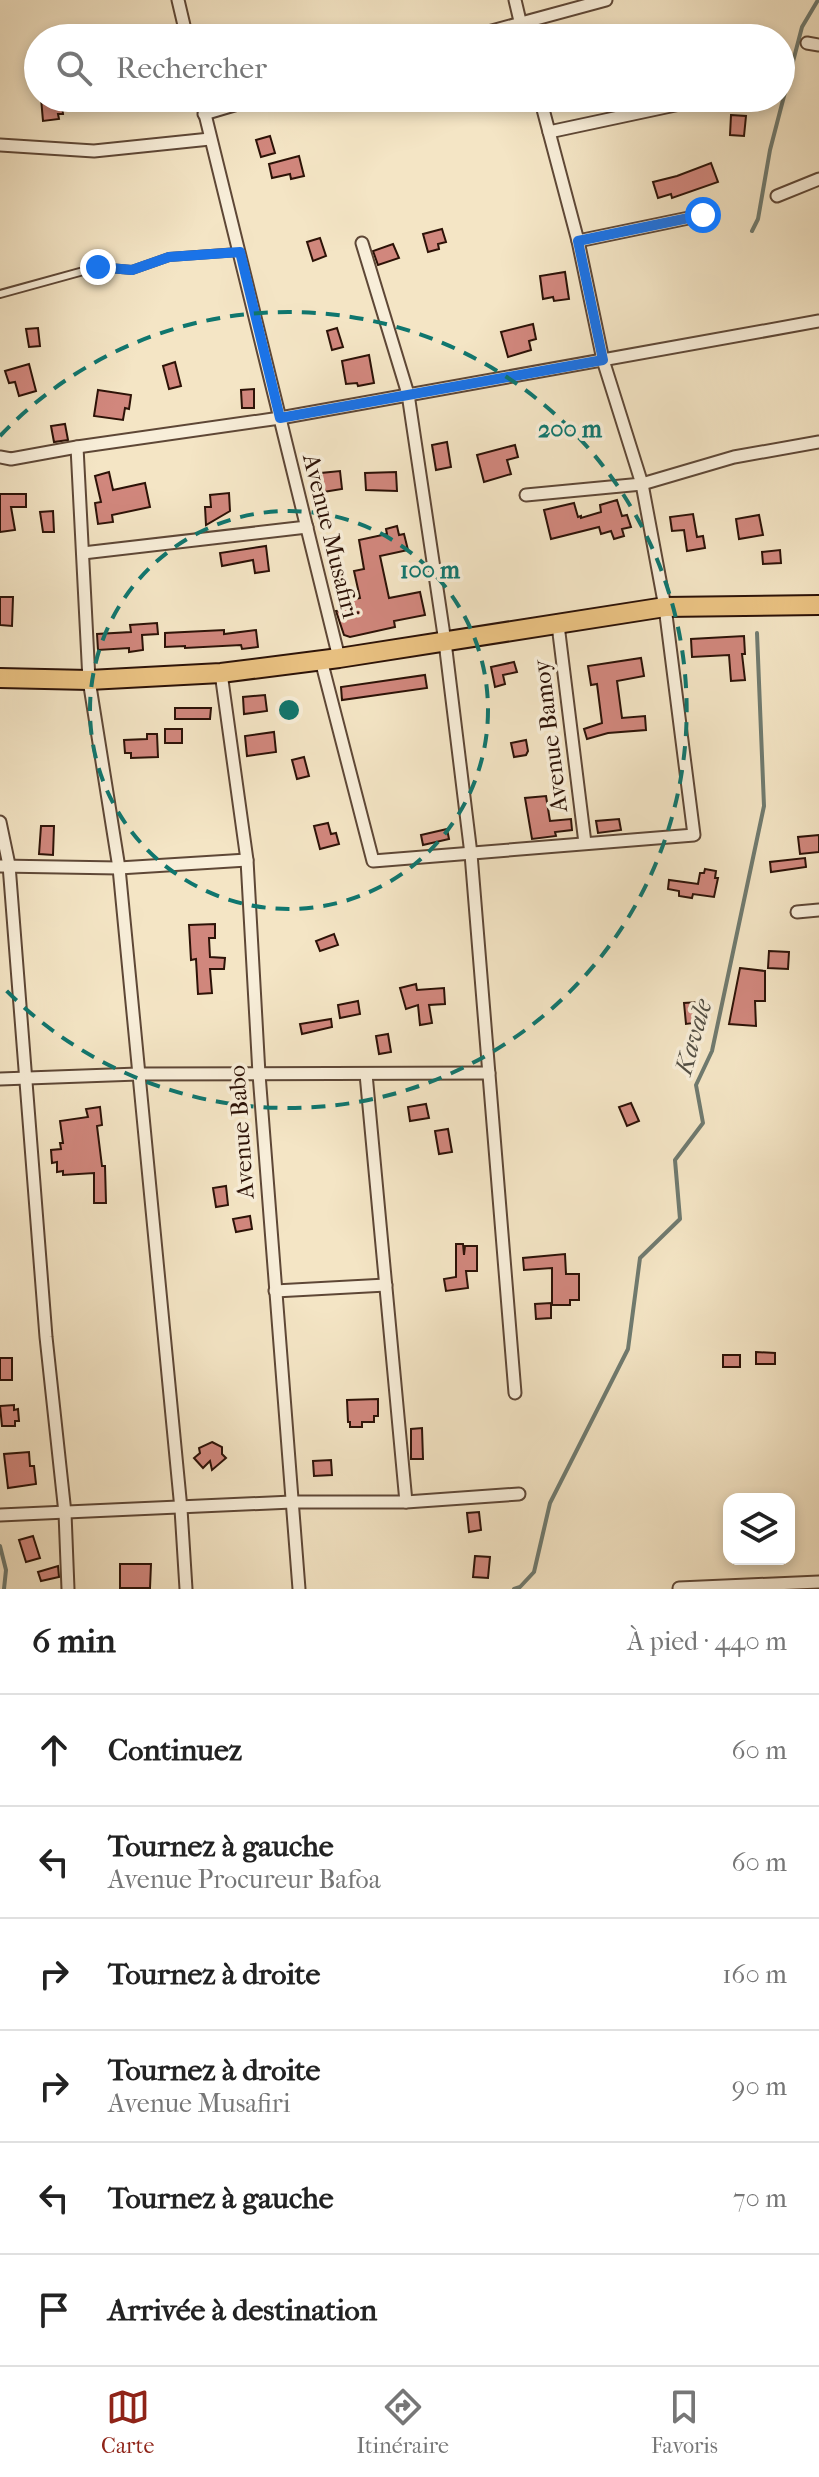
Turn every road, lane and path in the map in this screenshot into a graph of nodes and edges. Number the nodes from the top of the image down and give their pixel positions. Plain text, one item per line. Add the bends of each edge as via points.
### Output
1 (178, 0) edge
2 (515, 0) edge
3 (606, 0) edge
4 (520, 22) junction
5 (184, 24) edge
6 (513, 24) edge
7 (211, 112) edge
8 (544, 112) edge
9 (643, 112) edge
10 (204, 114) joint
11 (549, 132) junction
12 (210, 139) junction
13 (0, 145) edge
14 (819, 179) edge
15 (777, 196) dead end
16 (703, 215) dead end
17 (578, 241) junction
18 (362, 243) dead end
19 (240, 252) junction
20 (0, 294) edge
21 (819, 321) edge
22 (603, 360) junction
23 (408, 394) junction
24 (280, 418) junction
25 (819, 442) edge
26 (77, 447) junction
27 (0, 457) edge
28 (642, 484) junction
29 (526, 495) dead end
30 (307, 527) junction
31 (83, 553) junction
32 (819, 605) edge
33 (665, 607) junction
34 (558, 625) junction
35 (445, 642) junction
36 (330, 659) junction
37 (221, 673) junction
38 (0, 678) edge
39 (89, 680) junction
40 (0, 822) edge
41 (585, 843) junction
42 (471, 854) junction
43 (247, 860) junction
44 (4, 866) edge
45 (119, 868) junction
46 (819, 910) edge
47 (797, 912) dead end
48 (489, 1073) junction
49 (138, 1074) junction
50 (259, 1074) junction
51 (366, 1074) junction
52 (25, 1078) junction
53 (0, 1079) edge
54 (386, 1285) junction
55 (275, 1291) junction
56 (515, 1393) dead end
57 (519, 1494) dead end
58 (292, 1502) junction
59 (406, 1502) junction
60 (181, 1509) junction
61 (65, 1513) junction
62 (0, 1515) edge
63 (811, 1585) edge
64 (679, 1588) edge
65 (68, 1589) edge
66 (186, 1589) edge
67 (299, 1589) edge

1 - 5 street
2 - 4 street
3 - 4 street
4 - 6 street
7 - 10 street
8 - 11 street
9 - 11 street
10 - 12 street, Avenue Musafiri
11 - 17 street
12 - 13 street via 94,151
12 - 19 street, Avenue Musafiri
14 - 15 street
16 - 17 street
17 - 22 street
18 - 23 street
19 - 20 lane via 169,257 132,270 98,267
19 - 24 street, Avenue Musafiri
21 - 22 street
22 - 23 street
22 - 28 street
23 - 24 street
23 - 35 street
24 - 26 street
24 - 30 street, Avenue Musafiri
25 - 28 street via 734,457
26 - 27 street
26 - 31 street
28 - 29 street
28 - 33 street
30 - 31 street
30 - 36 street, Avenue Musafiri
31 - 39 street
32 - 33 main road
33 - 34 main road
33 - 41 street via 694,835
34 - 35 main road
34 - 41 street, Avenue Bamoy
35 - 36 main road
35 - 42 street
36 - 37 main road
36 - 42 street, Avenue Musafiri via 373,861
37 - 39 main road
37 - 43 street, Avenue Babo
38 - 39 main road
39 - 45 street
40 - 44 street
41 - 42 street
42 - 48 street
43 - 45 street
43 - 50 street, Avenue Babo
44 - 45 street
44 - 52 street
45 - 49 street
46 - 47 street
48 - 51 street
48 - 56 street
49 - 50 street
49 - 52 street
49 - 60 street
50 - 51 street
50 - 55 street, Avenue Babo
51 - 54 street
52 - 53 street
52 - 61 street
54 - 55 street
54 - 59 street
55 - 58 street, Avenue Babo
57 - 59 street
58 - 59 street
58 - 60 street
58 - 67 street, Avenue Babo
60 - 61 street
60 - 66 street
61 - 62 street
61 - 65 street
63 - 64 street

